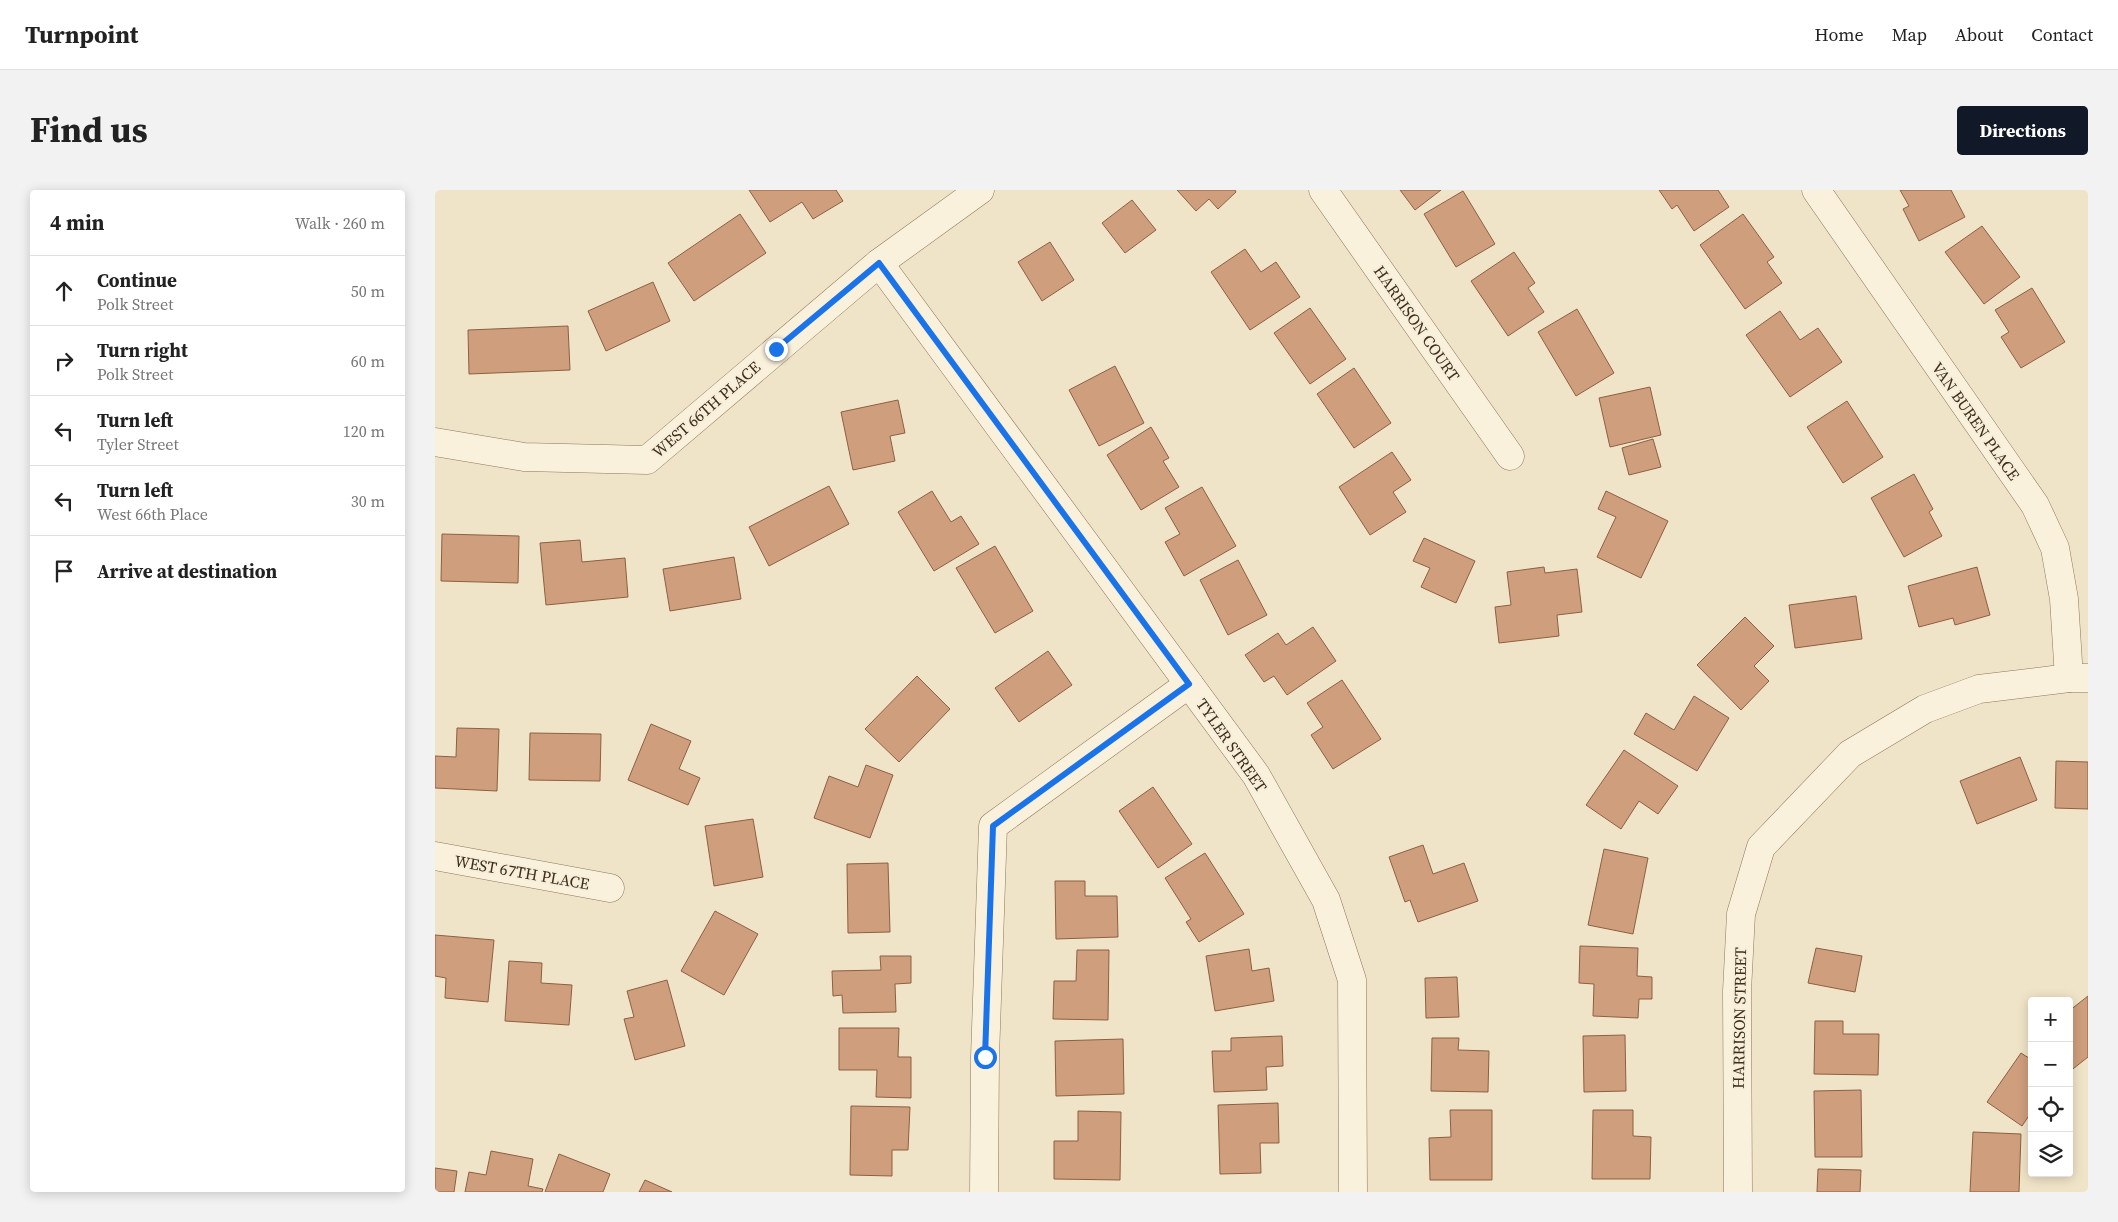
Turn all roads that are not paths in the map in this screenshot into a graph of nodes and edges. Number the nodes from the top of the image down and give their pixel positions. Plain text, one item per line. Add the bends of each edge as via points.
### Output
1 (980, 190) edge
2 (1323, 190) edge
3 (1816, 190) edge
4 (879, 263) junction
5 (435, 442) edge
6 (1510, 456) dead end
7 (2079, 678) edge
8 (1189, 684) junction
9 (435, 856) edge
10 (609, 888) dead end
11 (984, 1192) edge
12 (1353, 1192) edge
13 (1738, 1192) edge

1 - 4 street, WEST 66TH PLACE
2 - 6 street, HARRISON COURT
3 - 7 street, VAN BUREN PLACE via 2035,506 2055,548
4 - 5 street, WEST 66TH PLACE via 647,460 524,456
4 - 8 street, TYLER STREET
7 - 13 street, HARRISON STREET via 1979,689 1925,709 1850,754 1761,847 1741,914 1737,991
8 - 11 street via 993,826
8 - 12 street, TYLER STREET via 1256,775 1326,900 1332,917 1352,980
9 - 10 street, WEST 67TH PLACE

